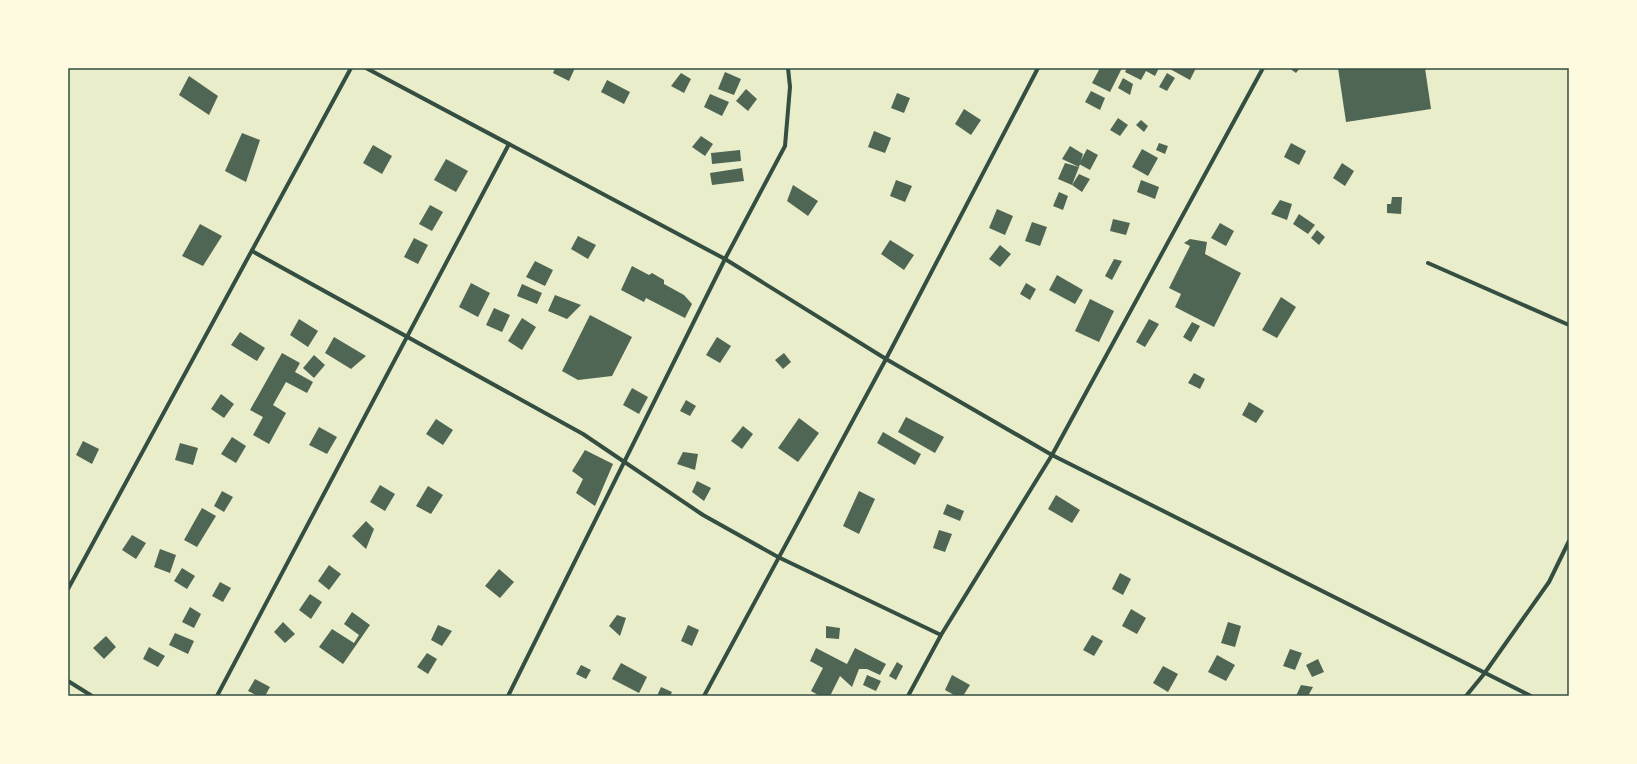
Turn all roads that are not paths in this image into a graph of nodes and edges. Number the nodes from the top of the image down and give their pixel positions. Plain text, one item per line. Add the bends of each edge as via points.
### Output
1 (351, 68) edge
2 (366, 68) edge
3 (788, 68) edge
4 (1038, 68) edge
5 (1263, 68) edge
6 (509, 144) junction
7 (252, 251) junction
8 (725, 258) junction
9 (1428, 263) dead end
10 (1569, 325) edge
11 (408, 337) junction
12 (886, 359) junction
13 (1052, 455) junction
14 (624, 463) junction
15 (1569, 541) edge
16 (778, 557) junction
17 (68, 589) edge
18 (941, 635) junction
19 (1484, 674) junction
20 (68, 681) edge
21 (92, 696) edge
22 (217, 696) edge
23 (508, 696) edge
24 (704, 696) edge
25 (908, 696) edge
26 (1466, 696) edge
27 (1532, 696) edge

1 - 7 street
2 - 6 street
3 - 8 street via 790,86 785,146
4 - 12 street
5 - 13 street
6 - 8 street
6 - 11 street
7 - 11 street
7 - 17 street
8 - 12 street
8 - 14 street
9 - 10 street
11 - 14 street via 583,434
11 - 22 street
12 - 13 street
12 - 16 street
13 - 18 street
13 - 19 street
14 - 16 street via 703,515
14 - 23 street
15 - 19 street via 1549,582
16 - 18 street
16 - 24 street
18 - 25 street
19 - 26 street
19 - 27 street
20 - 21 street

